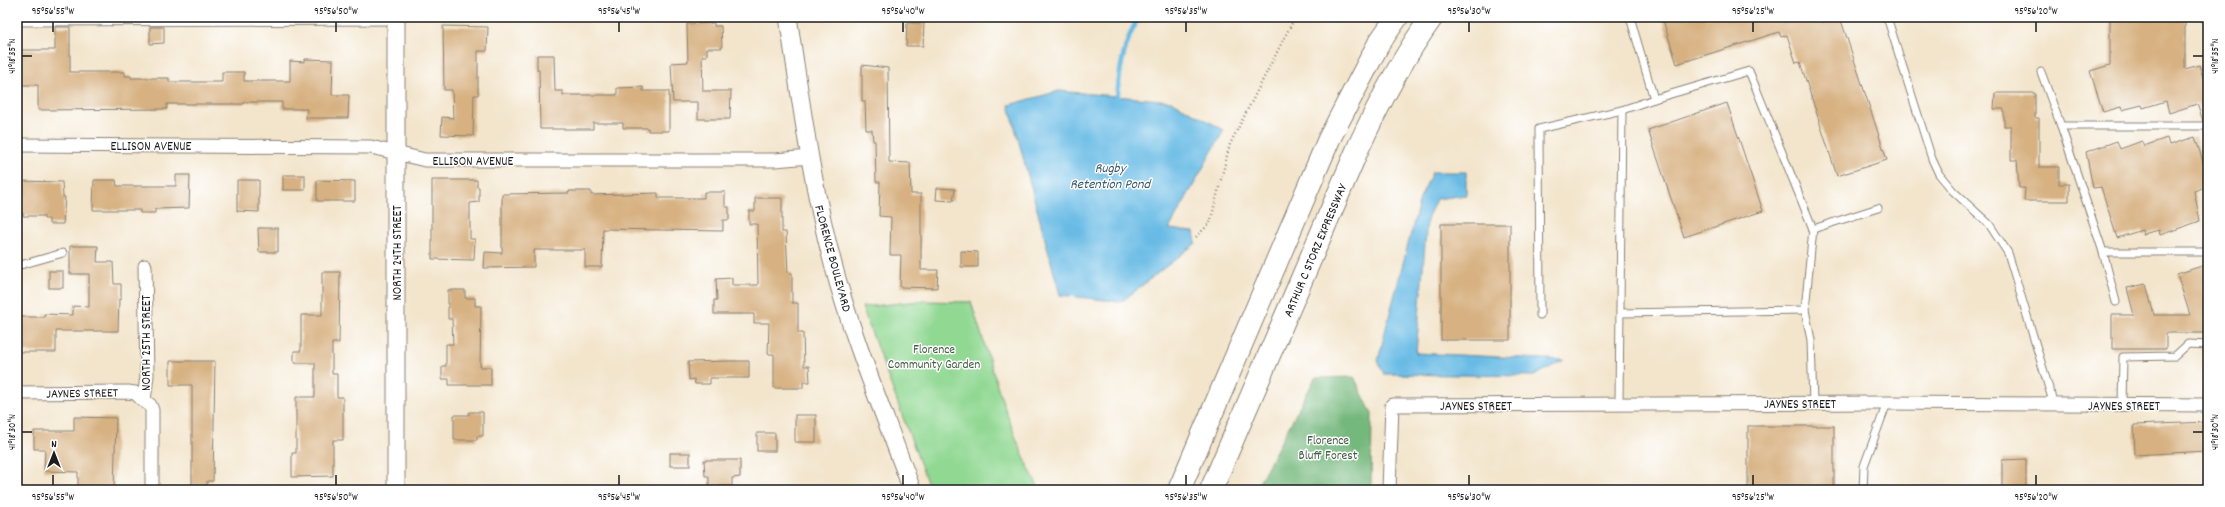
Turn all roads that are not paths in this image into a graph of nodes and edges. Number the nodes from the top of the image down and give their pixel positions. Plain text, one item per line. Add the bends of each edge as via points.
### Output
1 (788, 17) edge
2 (1396, 17) edge
3 (1432, 17) edge
4 (1630, 17) edge
5 (1887, 17) edge
6 (2202, 17) edge
7 (396, 19) edge
8 (2208, 20) edge
9 (17, 22) edge
10 (2041, 72) dead end
11 (1654, 99) junction
12 (1622, 110) junction
13 (2061, 126) junction
14 (2208, 126) edge
15 (17, 145) edge
16 (396, 151) junction
17 (810, 157) junction
18 (1878, 208) dead end
19 (1813, 229) junction
20 (2102, 252) junction
21 (2208, 252) edge
22 (64, 253) dead end
23 (17, 266) edge
24 (145, 266) dead end
25 (2116, 302) dead end
26 (1805, 310) junction
27 (1621, 314) junction
28 (1540, 315) dead end
29 (2208, 345) edge
30 (17, 393) edge
31 (144, 401) junction
32 (1813, 403) junction
33 (1887, 403) junction
34 (1619, 404) junction
35 (2054, 405) junction
36 (2122, 405) junction
37 (2208, 405) edge
38 (152, 490) edge
39 (396, 490) edge
40 (912, 490) edge
41 (1179, 490) edge
42 (1211, 490) edge
43 (1389, 490) edge
44 (1863, 490) edge

1 - 17 street, FLORENCE BOULEVARD
2 - 41 highway via 1379,43 1329,139
3 - 42 highway, ARTHUR C STORZ EXPRESSWAY via 1381,100 1359,146
4 - 11 lane
5 - 35 lane via 1939,174 1953,191 1989,224 2008,253
6 - 8 lane
7 - 9 lane
7 - 16 street, NORTH 24TH STREET
10 - 13 lane
11 - 12 lane
11 - 19 lane via 1749,71
12 - 27 lane
12 - 28 lane via 1539,129
13 - 14 lane
13 - 20 lane
15 - 16 street, ELLISON AVENUE via 371,147
16 - 17 street, ELLISON AVENUE via 425,160 775,160
16 - 39 street, NORTH 24TH STREET
17 - 40 street, FLORENCE BOULEVARD via 844,303
18 - 19 lane
19 - 26 lane
20 - 21 lane
20 - 25 lane
22 - 23 lane
24 - 31 street, NORTH 25TH STREET via 147,375
26 - 27 lane
26 - 32 lane via 1810,340
27 - 34 lane
29 - 36 lane via 2188,344 2174,356 2123,357
30 - 31 street, JAYNES STREET via 128,392 135,393
31 - 38 street, NORTH 25TH STREET via 152,410
32 - 33 street, JAYNES STREET
32 - 34 street, JAYNES STREET
33 - 35 street, JAYNES STREET
33 - 44 lane via 1864,466
34 - 43 street, JAYNES STREET via 1392,405
35 - 36 street, JAYNES STREET
36 - 37 street, JAYNES STREET

